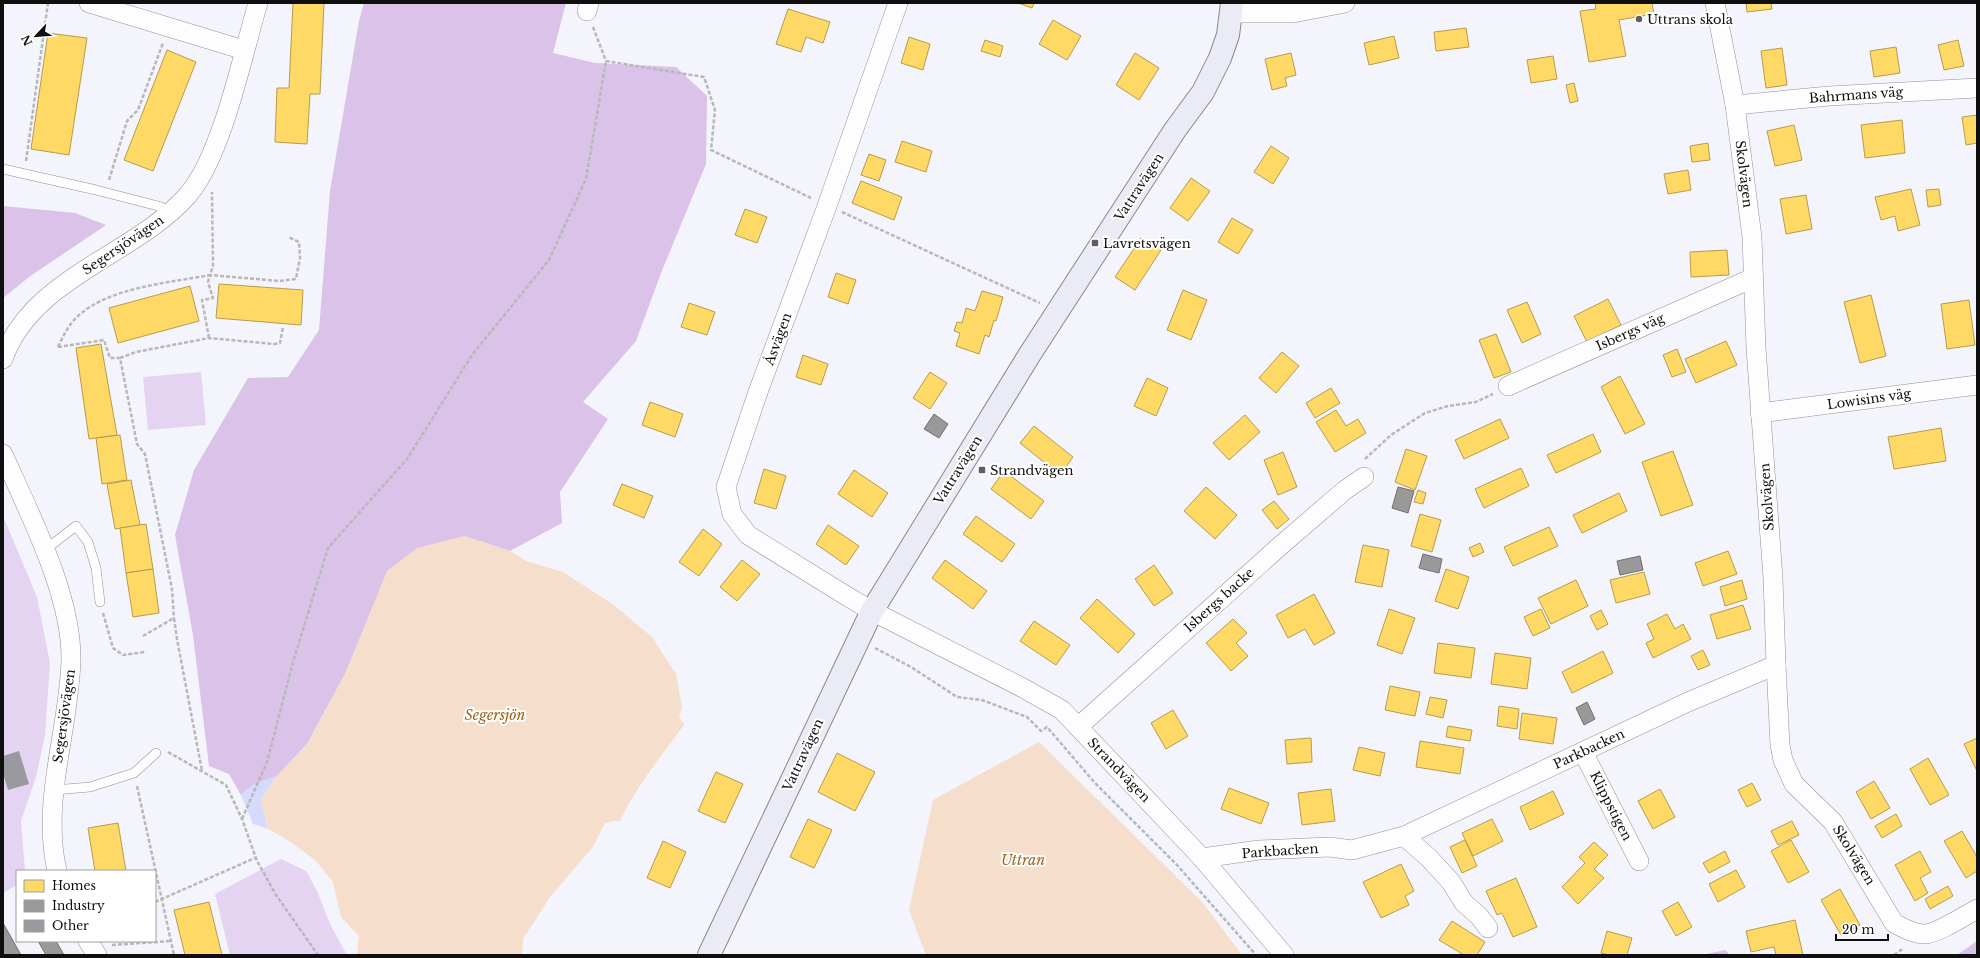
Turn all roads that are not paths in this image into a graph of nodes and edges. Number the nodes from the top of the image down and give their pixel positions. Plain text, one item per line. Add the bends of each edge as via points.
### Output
1 (88, 3) edge
2 (258, 3) edge
3 (898, 3) edge
4 (1345, 3) edge
5 (1715, 3) edge
6 (1231, 8) edge
7 (244, 50) junction
8 (1977, 88) edge
9 (1735, 104) junction
10 (3, 169) edge
11 (171, 211) junction
12 (1753, 278) junction
13 (4, 351) edge
14 (1977, 384) edge
15 (1508, 386) dead end
16 (1760, 413) junction
17 (3, 454) edge
18 (1364, 478) road end
19 (43, 547) junction
20 (100, 602) road end
21 (872, 611) junction
22 (1776, 665) junction
23 (1078, 727) junction
24 (1583, 752) junction
25 (156, 753) dead end
26 (54, 790) junction
27 (1404, 836) junction
28 (1202, 858) junction
29 (1640, 861) dead end
30 (57, 870) edge
31 (1977, 909) edge
32 (1488, 928) dead end
33 (708, 955) edge
34 (1284, 955) edge

1 - 7 street
2 - 7 street, Segersjövägen
3 - 21 street, Åsvägen via 726,486 732,514 748,536
4 - 6 street via 1293,13
5 - 9 street, Skolvägen
6 - 21 street, Vattravägen via 1228,35 1204,92 1176,130 1059,311 941,496
7 - 11 street, Segersjövägen via 236,86 212,156 200,178
8 - 9 street, Bahrmans väg
9 - 12 street, Skolvägen via 1752,237
10 - 11 lane via 106,192
11 - 13 street, Segersjövägen via 155,225 35,308
12 - 15 street, Isbergs väg
12 - 16 street, Skolvägen
14 - 16 street, Lowisins väg
16 - 22 street, Skolvägen via 1773,578
17 - 19 street, Segersjövägen
18 - 23 street, Isbergs backe via 1345,490 1280,546
19 - 20 lane via 54,543 76,526 88,542 96,568
19 - 26 street, Segersjövägen via 65,610 70,630 71,652 69,692
21 - 23 street, Strandvägen via 1023,688 1062,710
21 - 33 street, Vattravägen
22 - 24 street, Parkbacken via 1688,702
22 - 31 street, Skolvägen via 1780,745 1788,773 1794,784 1833,822 1894,923 1905,930 1926,934
23 - 28 street, Strandvägen
24 - 27 street, Parkbacken
24 - 29 street, Klippstigen
25 - 26 lane via 134,773 90,787
26 - 30 street, Segersjövägen via 51,830
27 - 28 street, Parkbacken via 1352,850 1330,847 1259,850
27 - 32 street via 1451,882 1464,903
28 - 34 street, Strandvägen

